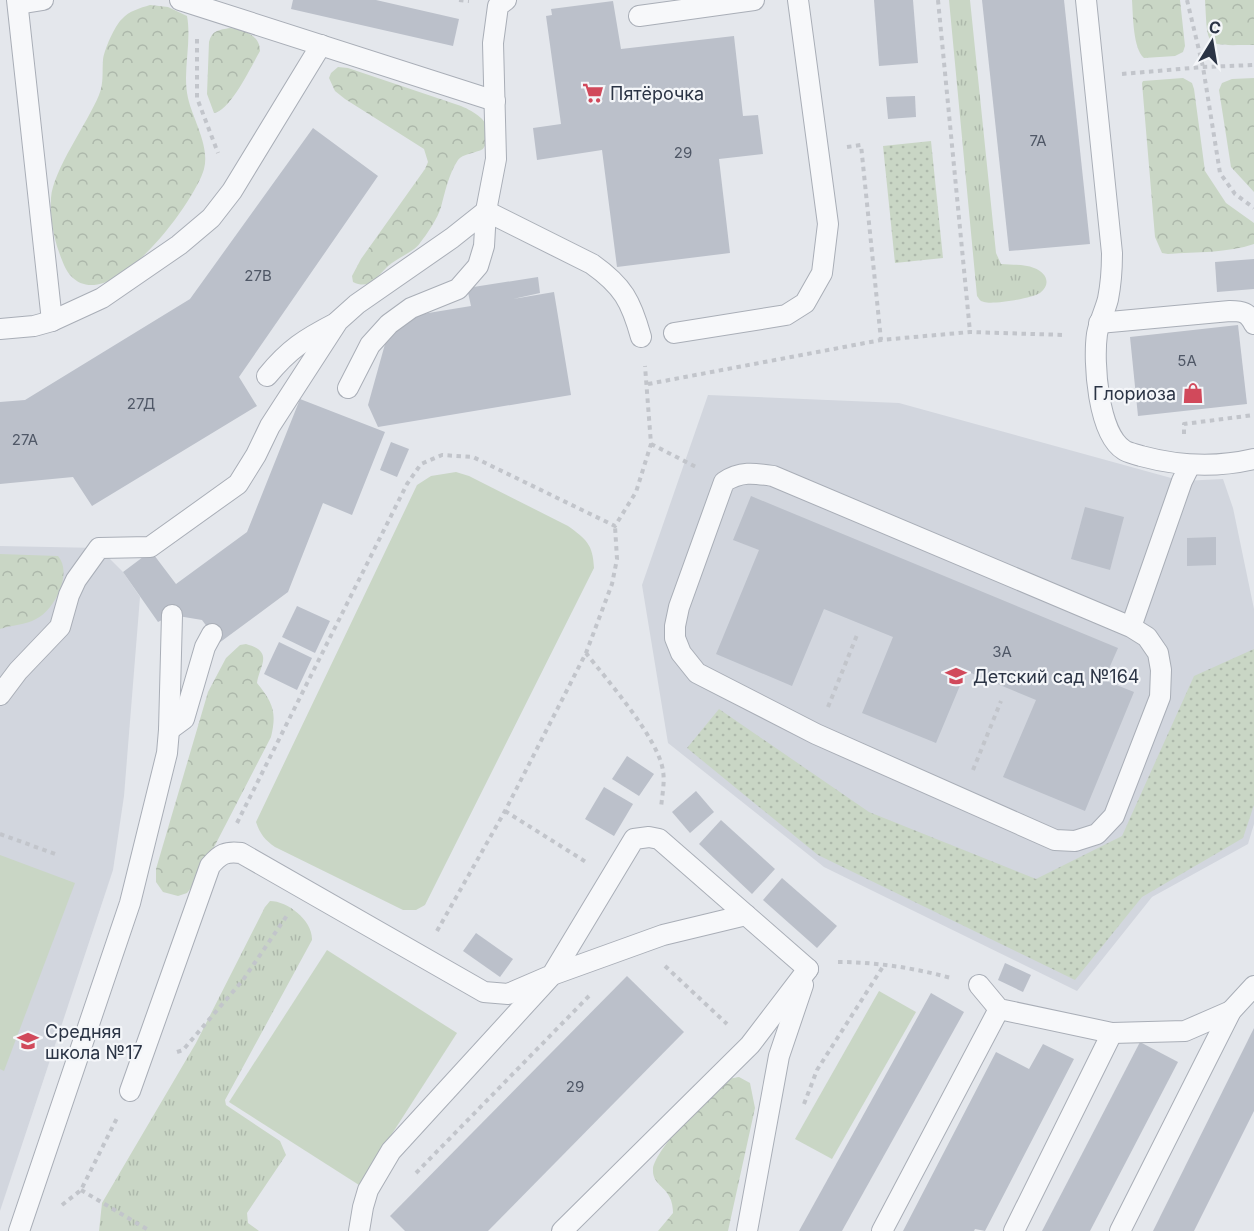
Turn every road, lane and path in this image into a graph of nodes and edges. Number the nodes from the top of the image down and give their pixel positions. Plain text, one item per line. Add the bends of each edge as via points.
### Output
1 (43, 0) edge
2 (180, 0) edge
3 (754, 0) edge
4 (798, 0) edge
5 (938, 0) edge
6 (1086, 0) edge
7 (1187, 0) edge
8 (17, 2) edge
9 (499, 2) edge
10 (639, 16) dead end
11 (321, 45) junction
12 (197, 57) dead end
13 (1254, 65) edge
14 (1203, 67) junction
15 (1095, 76) junction
16 (495, 101) junction
17 (861, 146) dead end
18 (232, 191) junction
19 (1254, 208) edge
20 (486, 211) junction
21 (52, 321) junction
22 (338, 321) junction
23 (1099, 323) junction
24 (1254, 324) edge
25 (0, 329) edge
26 (970, 332) junction
27 (674, 333) dead end
28 (1055, 335) dead end
29 (641, 337) dead end
30 (882, 340) junction
31 (267, 376) dead end
32 (348, 388) dead end
33 (1254, 415) edge
34 (1184, 424) dead end
35 (651, 444) junction
36 (1254, 459) edge
37 (685, 461) dead end
38 (1190, 465) junction
39 (615, 526) junction
40 (172, 615) dead end
41 (1131, 627) junction
42 (212, 634) dead end
43 (857, 635) dead end
44 (586, 653) junction
45 (0, 695) edge
46 (1001, 701) dead end
47 (169, 730) junction
48 (816, 734) junction
49 (962, 799) junction
50 (505, 811) junction
51 (0, 834) edge
52 (659, 839) junction
53 (222, 854) junction
54 (58, 855) dead end
55 (610, 877) junction
56 (304, 890) junction
57 (746, 915) junction
58 (640, 944) junction
59 (422, 958) junction
60 (837, 962) dead end
61 (884, 965) junction
62 (808, 969) junction
63 (552, 975) junction
64 (979, 985) joint
65 (1254, 986) edge
66 (591, 994) dead end
67 (999, 1009) junction
68 (1231, 1011) junction
69 (1112, 1033) junction
70 (750, 1045) junction
71 (138, 1069) junction
72 (130, 1091) joint
73 (800, 1113) dead end
74 (410, 1180) dead end
75 (81, 1190) junction
76 (56, 1210) dead end
77 (20, 1231) edge
78 (150, 1231) edge
79 (359, 1231) edge
80 (562, 1231) edge
81 (747, 1231) edge
82 (882, 1231) edge
83 (1014, 1231) edge
84 (1120, 1231) edge

1 - 8 lane
2 - 11 lane
3 - 10 lane
4 - 27 lane via 828,224 822,273 805,303 786,315
5 - 26 path
6 - 15 lane
7 - 14 path
8 - 21 lane
9 - 16 lane via 493,44
11 - 16 lane
11 - 18 lane
12 - 18 path via 197,98
13 - 14 path
14 - 15 path
14 - 19 path via 1220,173 1235,195
15 - 23 lane via 1112,253 1111,282
16 - 20 lane via 496,159
17 - 30 path
18 - 21 lane via 211,219 179,245 102,298
20 - 22 lane
20 - 29 lane via 608,275 633,309
20 - 32 lane via 484,246 478,266 458,289 411,308 389,324 370,345
21 - 25 lane
22 - 31 lane via 303,341
22 - 45 lane via 270,426 238,484 150,546 99,548 76,580 60,627
23 - 24 lane via 1243,311
23 - 38 lane via 1095,362 1104,421 1111,438 1124,451
26 - 28 path
26 - 30 path
30 - 35 path via 648,384
33 - 34 path
35 - 37 path
35 - 39 path via 636,492
36 - 38 lane
38 - 41 lane
39 - 44 path via 617,559 612,584
39 - 53 path via 473,457 442,455 421,464 407,484
40 - 47 lane
41 - 48 lane via 772,476 735,474 724,482 720,492 679,607 675,639 697,673
41 - 49 lane via 1147,637 1158,653 1160,697 1109,822 1097,834 1075,841 1054,840
42 - 47 lane via 184,719
43 - 48 path
44 - 50 path
44 - 52 path via 660,758 664,771
46 - 49 path
47 - 77 lane via 167,753 130,903
48 - 49 lane
50 - 55 path
50 - 59 path
51 - 54 path
52 - 55 lane via 634,839
52 - 57 lane
53 - 56 lane via 241,853
53 - 71 lane via 210,866
55 - 63 lane
56 - 59 lane
56 - 71 path via 243,980 183,1050
57 - 58 lane via 663,934
57 - 62 lane
58 - 63 lane
58 - 70 path
59 - 63 lane via 484,992 508,994
60 - 61 path
61 - 64 path via 918,969
61 - 73 path via 817,1070
62 - 70 lane
62 - 81 lane via 779,1056
63 - 79 lane via 392,1151 368,1190
64 - 67 lane
65 - 68 lane
66 - 74 path
67 - 69 lane
67 - 82 lane
68 - 69 lane via 1185,1031
68 - 84 lane
69 - 83 lane
70 - 80 lane
71 - 72 lane
72 - 75 path
75 - 76 path
75 - 78 path

